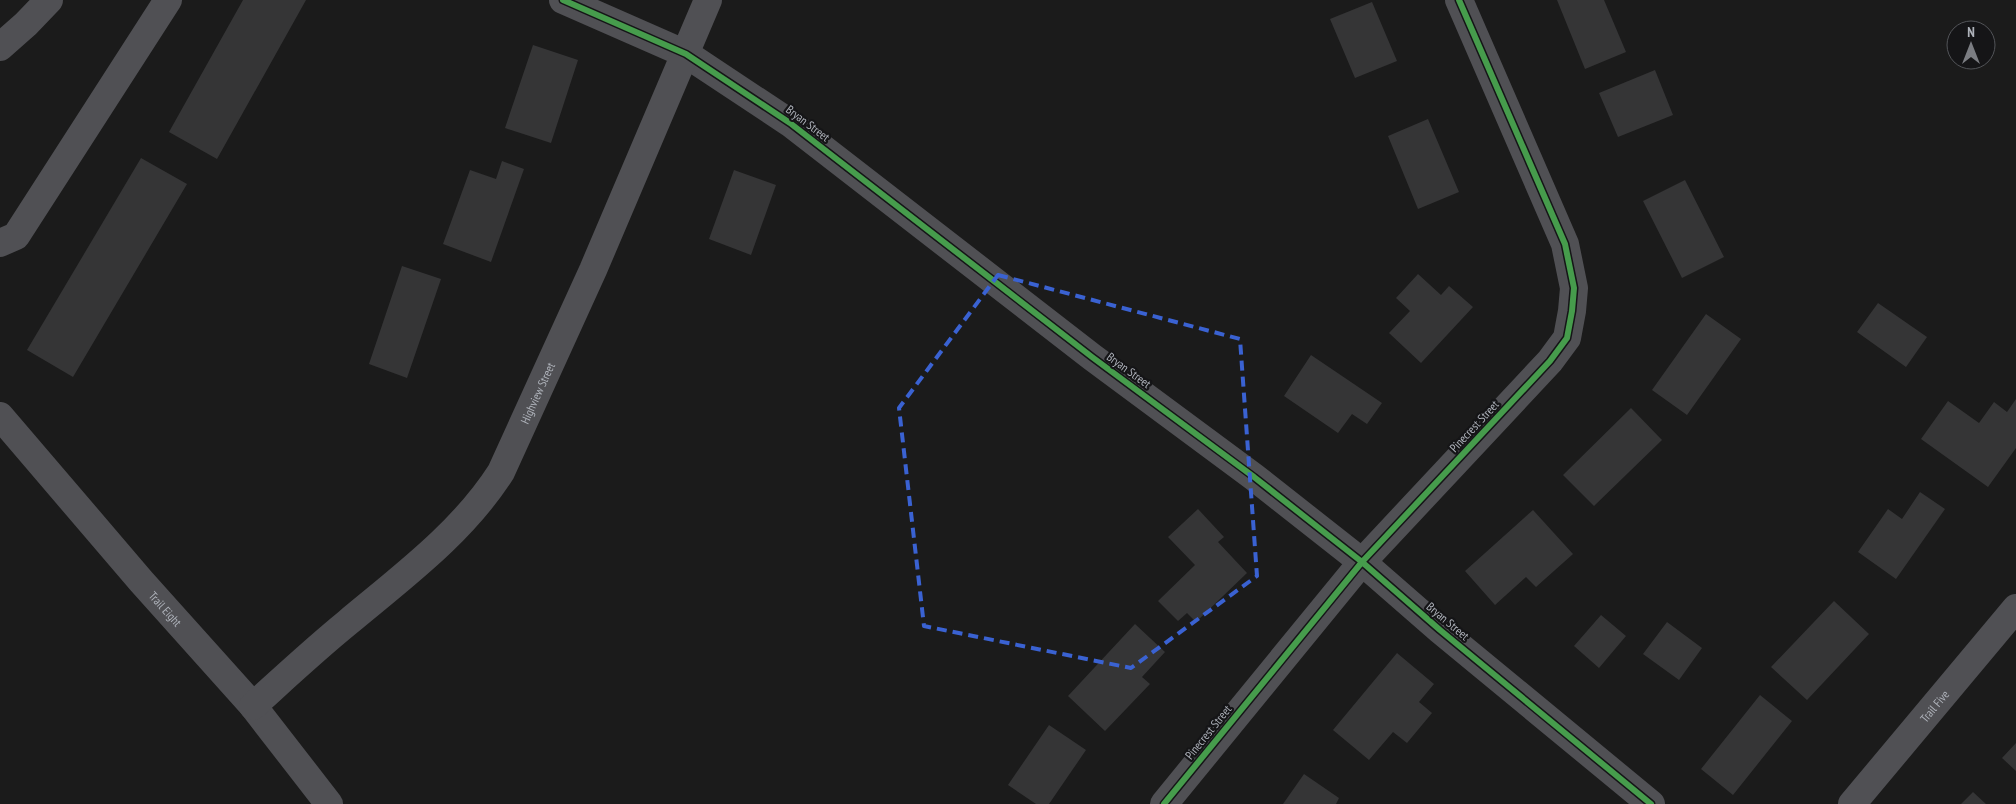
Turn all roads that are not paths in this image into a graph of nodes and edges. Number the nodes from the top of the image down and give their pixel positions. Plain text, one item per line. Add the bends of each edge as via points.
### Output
1 (49, 0) edge
2 (168, 0) edge
3 (563, 0) edge
4 (708, 0) edge
5 (1459, 0) edge
6 (0, 47) edge
7 (686, 54) junction
8 (0, 243) edge
9 (0, 416) edge
10 (1362, 562) junction
11 (2016, 608) edge
12 (253, 706) junction
13 (329, 804) edge
14 (1164, 804) edge
15 (1651, 804) edge
16 (1852, 804) edge

1 - 6 street
2 - 8 street via 16,236
3 - 7 street, Bryan Street
4 - 7 street, Highview Street
5 - 10 street, Pinecrest Street via 1565,244 1574,288 1572,311 1567,338 1550,362
7 - 10 street, Bryan Street via 790,123
7 - 12 street, Highview Street via 585,288 501,472 484,498 434,551 340,628
9 - 12 street, Trail Eight
10 - 14 street, Pinecrest Street
10 - 15 street, Bryan Street
11 - 16 street, Trail Five
12 - 13 street, Trail Eight

